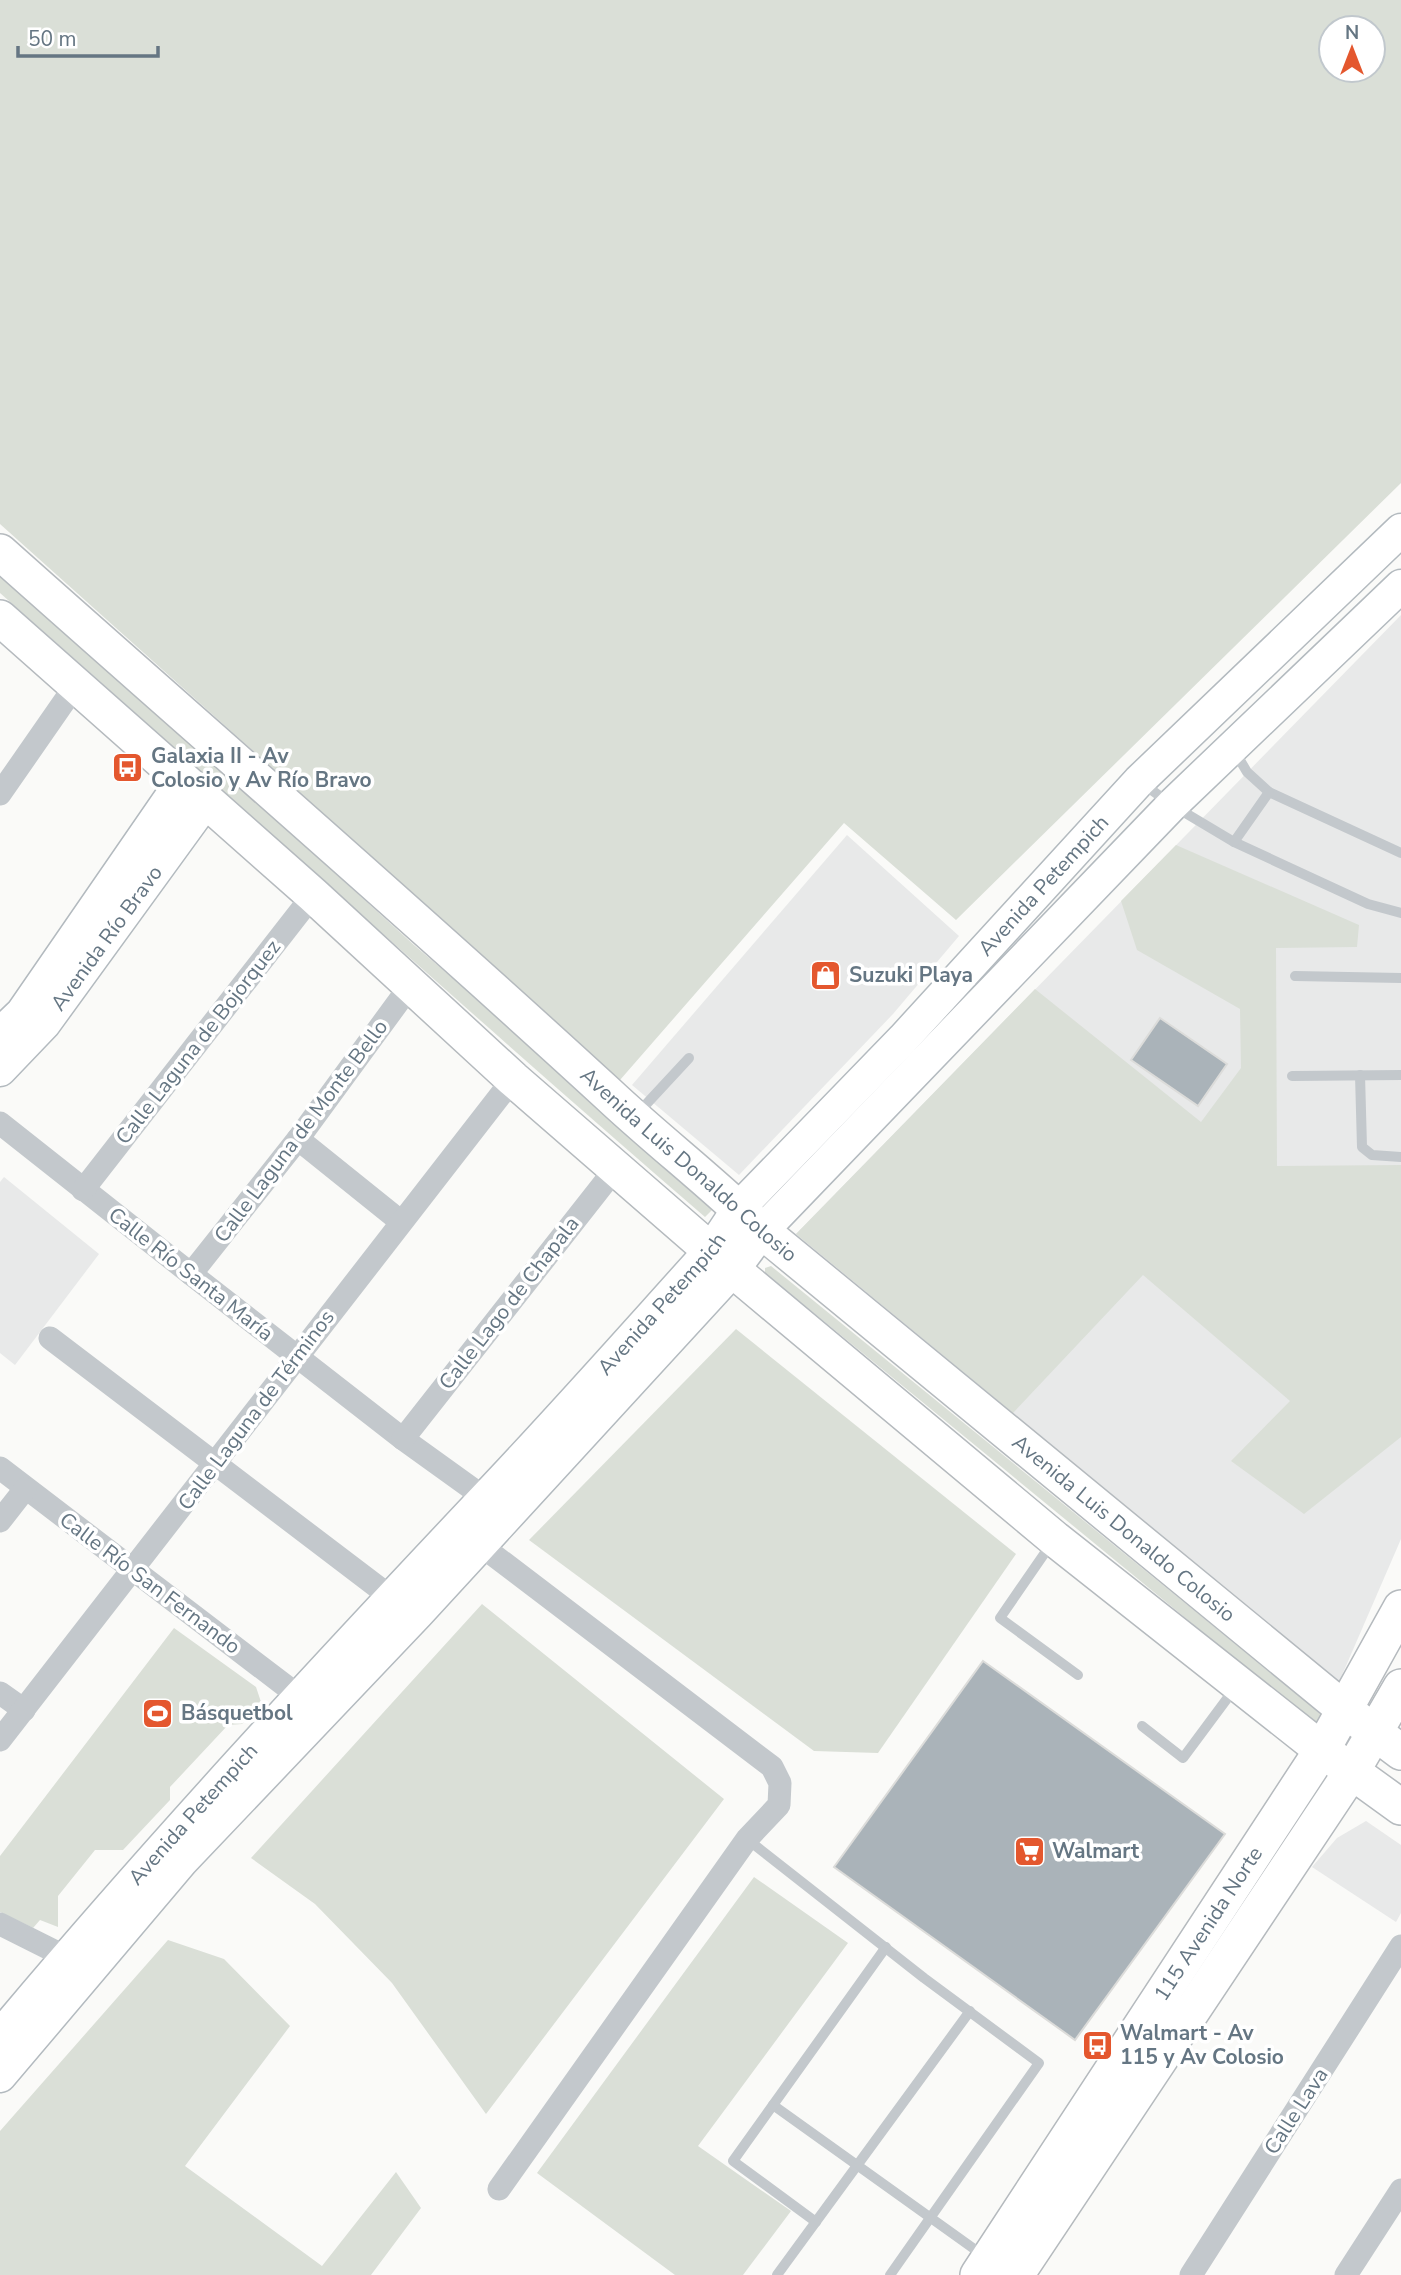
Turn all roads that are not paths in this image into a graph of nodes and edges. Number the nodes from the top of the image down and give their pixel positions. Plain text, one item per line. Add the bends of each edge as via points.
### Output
1 (1401, 530) edge
2 (0, 552) edge
3 (1401, 586) edge
4 (0, 618) edge
5 (75, 686) junction
6 (1233, 747) junction
7 (1139, 781) junction
8 (194, 791) junction
9 (1269, 792) junction
10 (0, 794) edge
11 (1172, 805) junction
12 (1234, 842) junction
13 (1401, 853) edge
14 (313, 895) junction
15 (1401, 913) edge
16 (1295, 976) dead end
17 (1401, 978) edge
18 (410, 986) junction
19 (0, 1034) edge
20 (689, 1058) dead end
21 (0, 1070) edge
22 (1360, 1075) junction
23 (1401, 1075) edge
24 (1293, 1076) dead end
25 (513, 1079) junction
26 (634, 1118) junction
27 (0, 1123) edge
28 (298, 1139) junction
29 (1401, 1157) edge
30 (616, 1168) junction
31 (83, 1190) junction
32 (750, 1220) junction
33 (400, 1221) junction
34 (722, 1260) junction
35 (191, 1275) junction
36 (50, 1338) dead end
37 (297, 1356) junction
38 (403, 1439) junction
39 (216, 1463) junction
40 (0, 1468) edge
41 (25, 1489) junction
42 (485, 1498) junction
43 (0, 1521) edge
44 (1055, 1539) junction
45 (479, 1544) junction
46 (134, 1569) junction
47 (392, 1598) junction
48 (1401, 1608) edge
49 (1078, 1675) dead end
50 (1239, 1683) junction
51 (1401, 1688) edge
52 (0, 1693) edge
53 (300, 1697) junction
54 (24, 1710) junction
55 (1345, 1710) junction
56 (1142, 1726) dead end
57 (0, 1740) edge
58 (1388, 1742) edge
59 (1322, 1750) junction
60 (1352, 1771) junction
61 (1401, 1807) edge
62 (747, 1839) junction
63 (0, 1923) edge
64 (1401, 1946) edge
65 (886, 1947) junction
66 (66, 1957) junction
67 (1392, 1981) edge
68 (970, 2011) junction
69 (0, 2036) edge
70 (0, 2076) edge
71 (773, 2105) junction
72 (858, 2164) junction
73 (499, 2189) dead end
74 (1401, 2190) edge
75 (930, 2218) junction
76 (816, 2222) junction
77 (1008, 2270) edge
78 (777, 2275) edge
79 (890, 2275) edge
80 (1191, 2275) edge
81 (1346, 2275) edge

1 - 7 main road, Avenida Petempich
2 - 26 main road, Avenida Luis Donaldo Colosio
3 - 6 main road, Avenida Petempich
4 - 5 main road
5 - 8 main road
5 - 10 street
6 - 9 lane via 1247,772
6 - 11 main road, Avenida Petempich
7 - 11 lane
7 - 32 main road, Avenida Petempich via 903,1039
8 - 14 main road
8 - 19 main road, Avenida Río Bravo via 22,1013
8 - 21 main road, Avenida Río Bravo via 44,1024
9 - 12 lane
9 - 13 lane
11 - 12 lane
11 - 32 main road, Avenida Petempich
12 - 15 lane via 1368,904
14 - 18 main road
14 - 31 street, Calle Laguna de Bojorquez
16 - 17 lane
18 - 25 main road
18 - 28 street, Calle Laguna de Monte Bello
20 - 26 lane
22 - 23 lane
22 - 24 lane
22 - 29 lane via 1362,1147 1372,1155
25 - 30 main road
25 - 33 street, Calle Laguna de Términos
26 - 32 main road, Avenida Luis Donaldo Colosio
27 - 31 street, Calle Río Santa María
28 - 33 street
28 - 35 street, Calle Laguna de Monte Bello
30 - 34 main road
30 - 38 street, Calle Lago de Chapala
31 - 35 street, Calle Río Santa María
32 - 34 main road, Avenida Petempich
32 - 55 main road, Avenida Luis Donaldo Colosio
33 - 37 street, Calle Laguna de Términos
34 - 42 main road, Avenida Petempich
34 - 44 main road
34 - 45 main road, Avenida Petempich
35 - 37 street, Calle Río Santa María
36 - 39 street
37 - 38 street, Calle Río Santa María
37 - 39 street, Calle Laguna de Términos
38 - 42 street, Calle Río Santa María
39 - 46 street, Calle Laguna de Términos
39 - 47 street
40 - 41 street, Calle Río San Fernando
41 - 43 street
41 - 46 street, Calle Río San Fernando
42 - 47 main road, Avenida Petempich
44 - 49 lane via 1000,1618
44 - 50 main road
45 - 62 street via 772,1767 780,1783 779,1805
45 - 70 main road, Avenida Petempich via 182,1861
46 - 53 street, Calle Río San Fernando
46 - 54 street, Calle Laguna de Términos
47 - 53 main road, Avenida Petempich
48 - 55 main road
50 - 56 lane via 1183,1758
50 - 59 main road
51 - 58 main road
52 - 54 street
53 - 66 main road, Avenida Petempich
54 - 57 street, Calle Laguna de Términos
55 - 58 main road, Avenida Luis Donaldo Colosio
55 - 59 main road, 115 Avenida Norte
58 - 60 main road, 115 Avenida Norte
59 - 60 main road
59 - 77 main road, 115 Avenida Norte
60 - 61 main road
60 - 77 main road, 115 Avenida Norte via 1103,2143
62 - 65 lane
62 - 73 street
63 - 66 street
64 - 67 street, Calle Lava
65 - 68 lane
65 - 71 lane
66 - 69 main road, Avenida Petempich
67 - 80 street, Calle Lava
68 - 72 lane
68 - 75 lane via 1040,2063
71 - 72 lane
71 - 76 lane via 733,2161
72 - 75 lane
72 - 76 lane
74 - 81 street
75 - 77 lane
75 - 79 lane
76 - 78 lane

